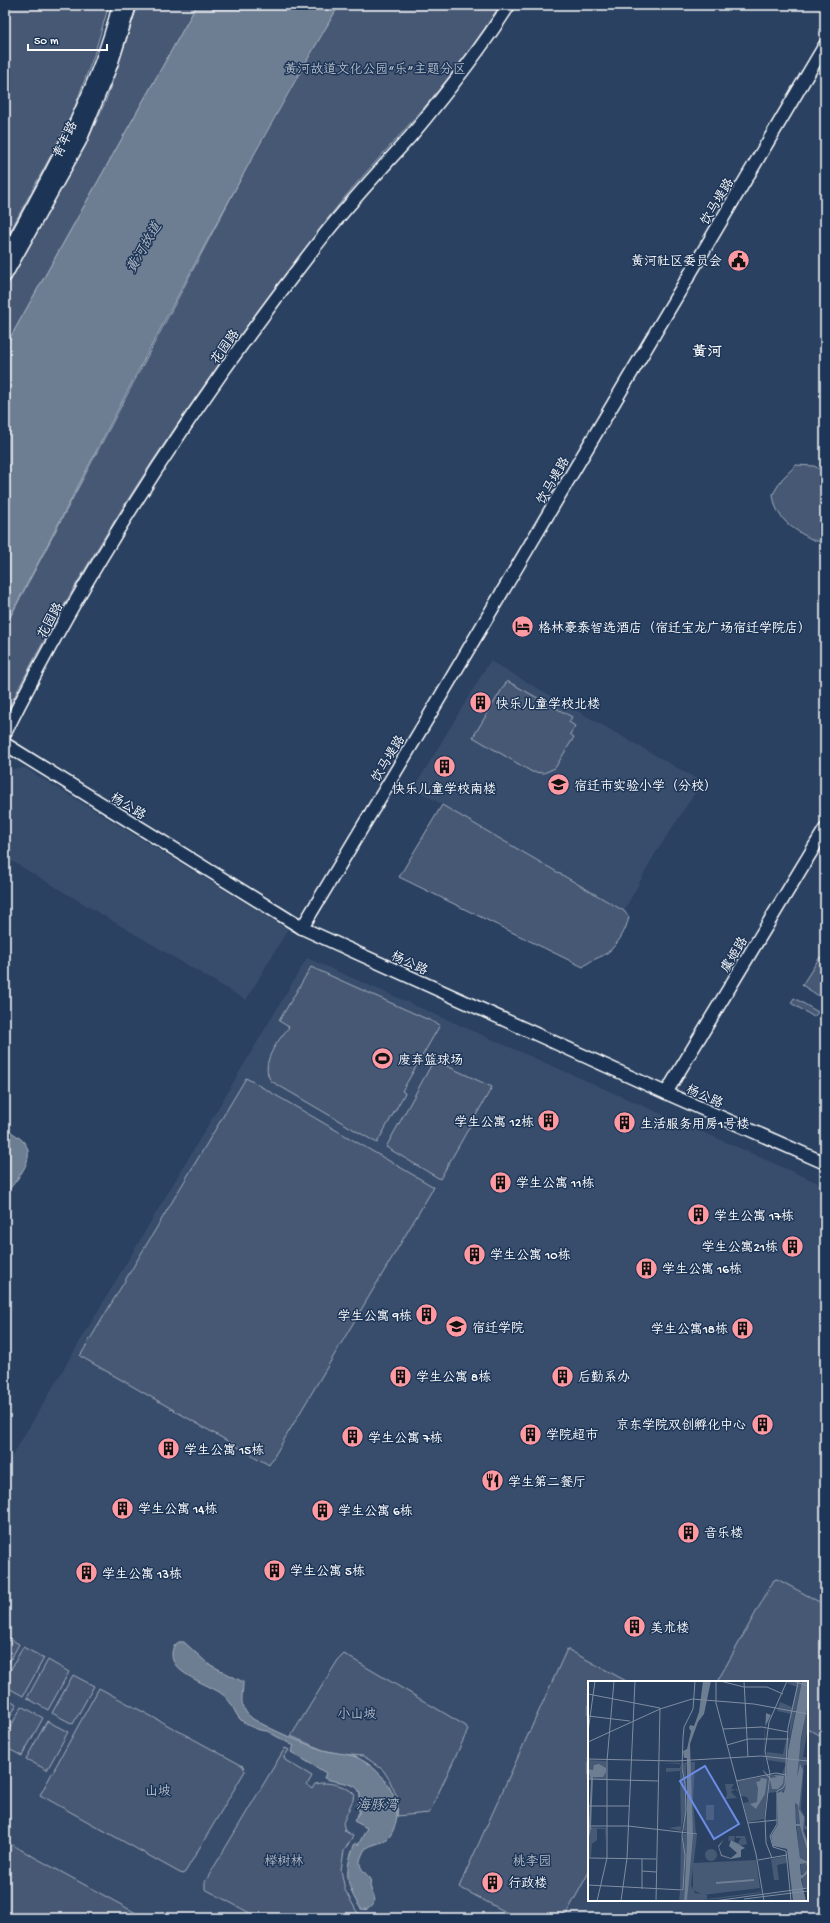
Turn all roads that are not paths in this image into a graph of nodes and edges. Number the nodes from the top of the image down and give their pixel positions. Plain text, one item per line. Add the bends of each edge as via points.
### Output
1 (120, 5) edge
2 (130, 5) edge
3 (509, 5) edge
4 (825, 45) edge
5 (5, 257) edge
6 (5, 276) edge
7 (5, 733) edge
8 (5, 744) edge
9 (825, 829) edge
10 (302, 928) junction
11 (666, 1093) junction
12 (825, 1163) edge

1 - 5 street, 青年路 via 101,65 72,134
2 - 6 street, 青年路 via 111,65 80,141
3 - 7 street, 花园路 via 490,36 431,110 325,234 204,398 120,527 64,621
4 - 10 street, 饮马堤路
8 - 10 street, 杨公路
9 - 11 street, 虞姬路
10 - 11 street, 杨公路
11 - 12 street, 杨公路

